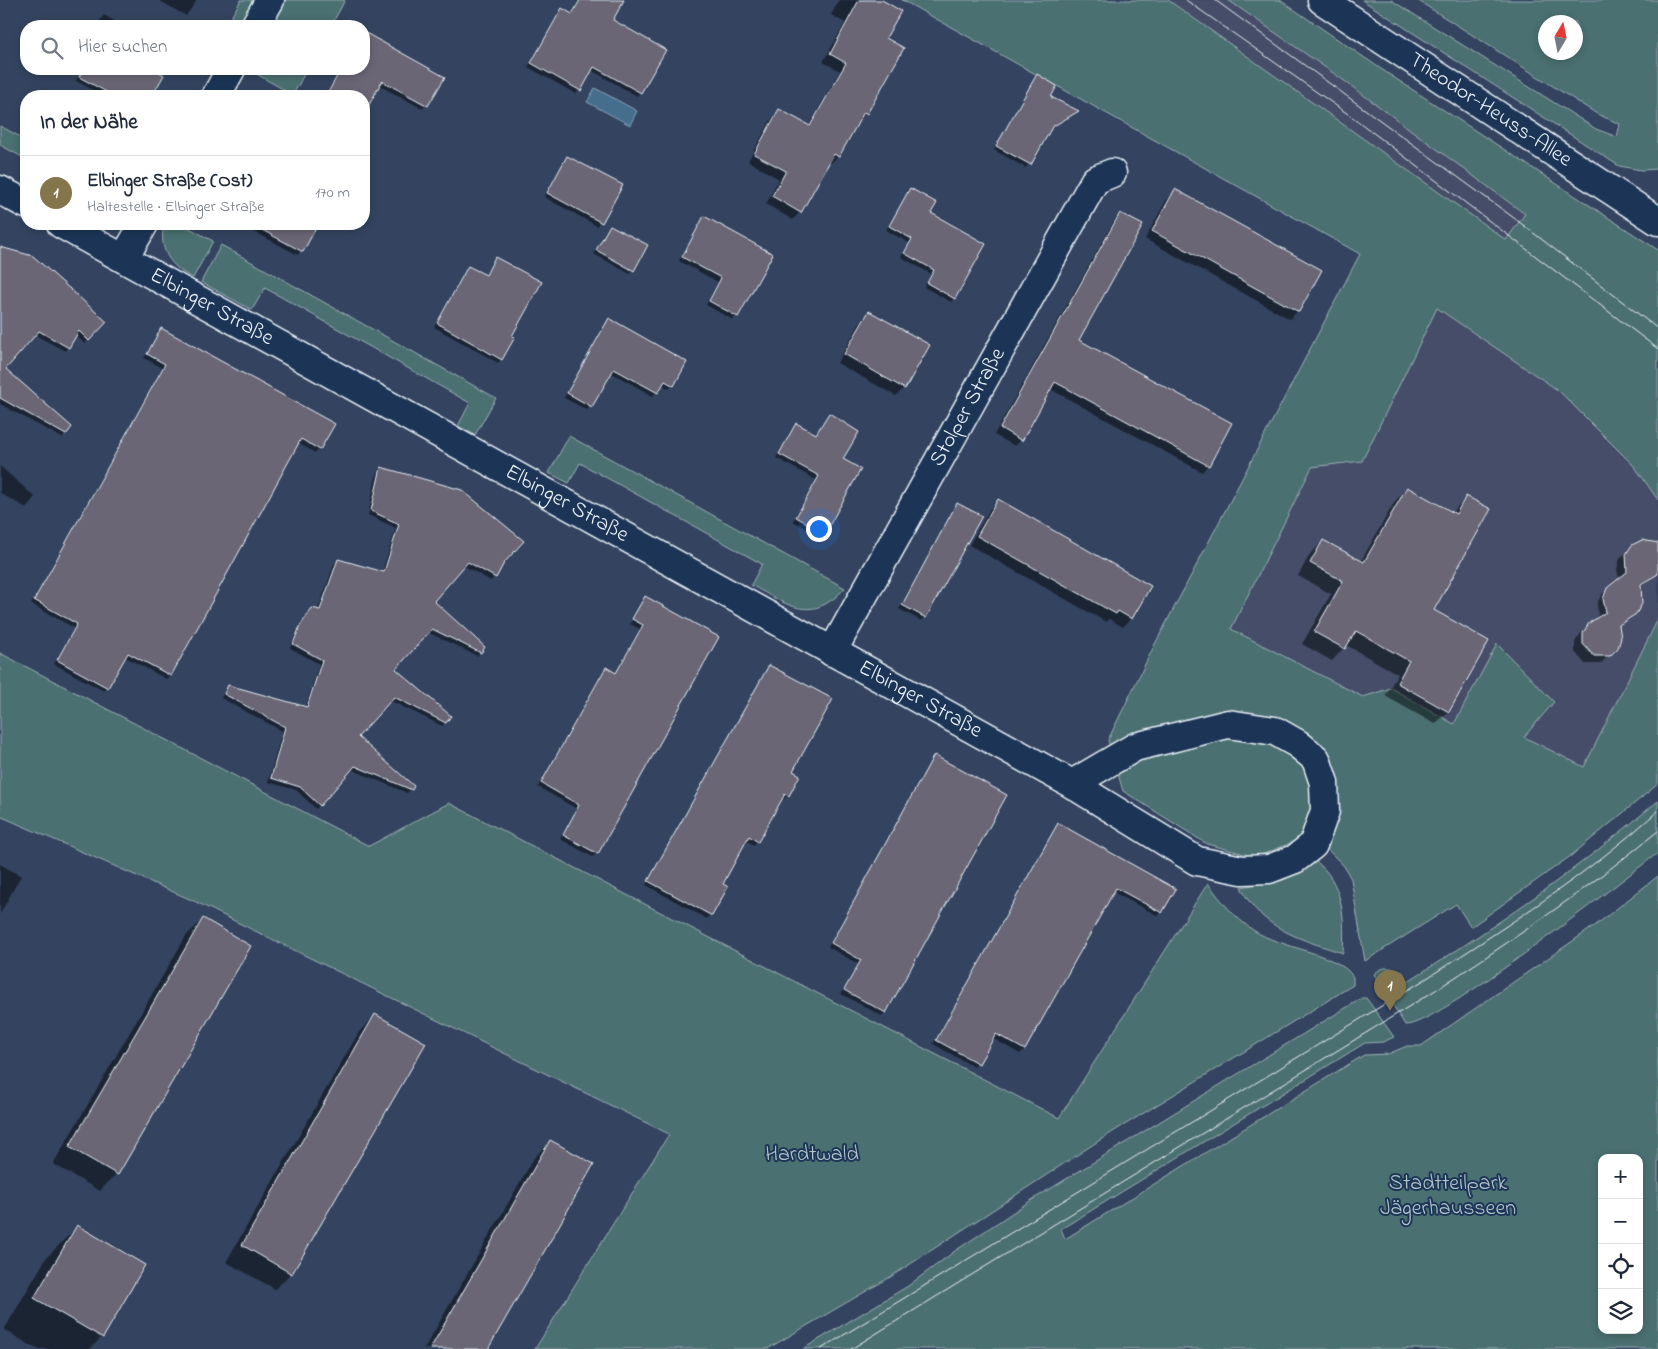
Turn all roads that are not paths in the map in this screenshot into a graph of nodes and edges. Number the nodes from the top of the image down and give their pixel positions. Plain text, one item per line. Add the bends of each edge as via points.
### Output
1 (270, 0) edge
2 (1322, 0) edge
3 (258, 20) edge
4 (228, 75) edge
5 (219, 90) edge
6 (1112, 173) dead end
7 (0, 190) edge
8 (20, 201) edge
9 (1658, 221) edge
10 (73, 230) edge
11 (140, 230) edge
12 (124, 258) junction
13 (832, 652) junction
14 (1072, 784) junction

1 - 3 street
2 - 9 street, Theodor-Heuss-Allee
4 - 5 street
6 - 13 street, Stolper Straße via 1095,180
7 - 8 street
10 - 12 street, Elbinger Straße
11 - 12 street
12 - 13 street, Elbinger Straße
13 - 14 street, Elbinger Straße
14 - 14 street, Elbinger Straße via 1197,860 1242,870 1269,869 1295,859 1313,845 1325,812 1324,783 1316,759 1275,731 1228,724 1135,747

